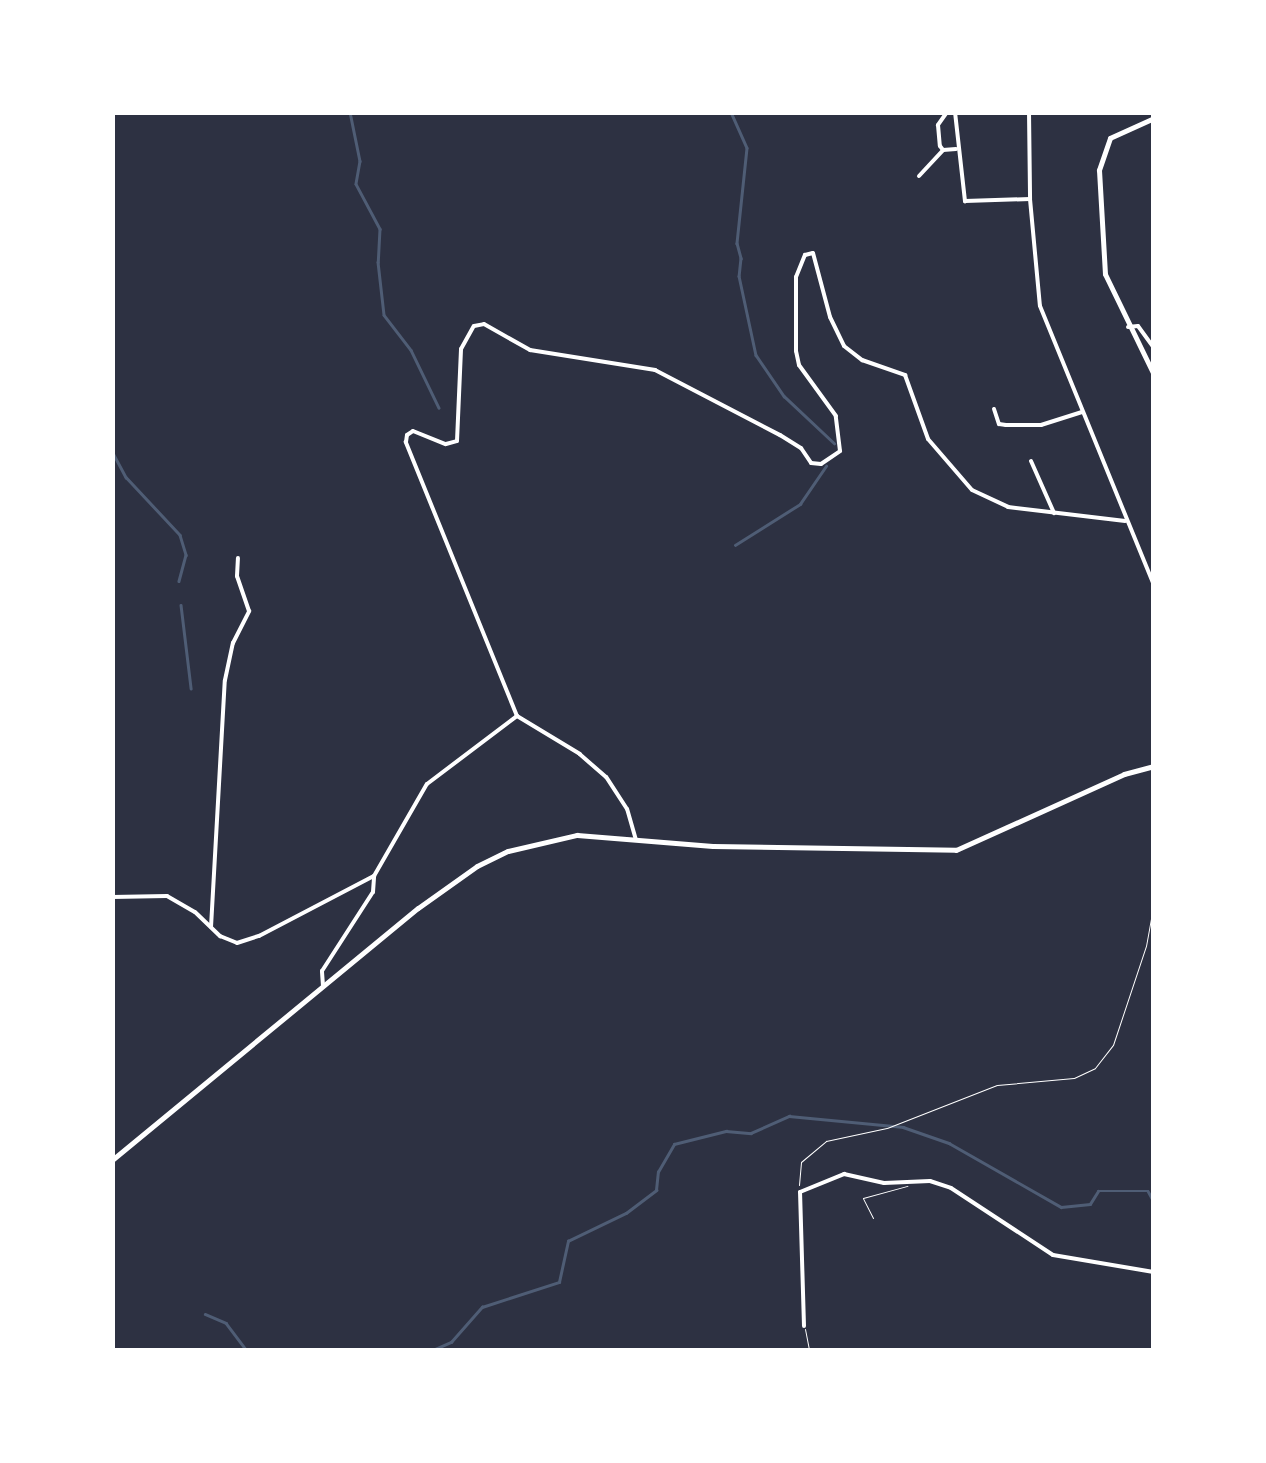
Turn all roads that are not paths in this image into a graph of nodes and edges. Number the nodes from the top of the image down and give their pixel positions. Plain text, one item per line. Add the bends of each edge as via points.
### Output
1 (947, 112) edge
2 (955, 112) edge
3 (1029, 112) edge
4 (1154, 118) edge
5 (958, 148) junction
6 (943, 150) junction
7 (919, 176) dead end
8 (1030, 199) junction
9 (1128, 326) junction
10 (1154, 348) edge
11 (1154, 375) edge
12 (994, 409) dead end
13 (1082, 412) junction
14 (1031, 462) dead end
15 (1054, 513) junction
16 (1126, 521) junction
17 (238, 558) dead end
18 (1154, 586) edge
19 (516, 716) junction
20 (1154, 766) edge
21 (636, 840) junction
22 (374, 876) junction
23 (112, 897) edge
24 (211, 927) junction
25 (323, 986) junction
26 (112, 1160) edge
27 (913, 1180) junction
28 (873, 1218) dead end
29 (1154, 1272) edge
30 (804, 1326) joint
31 (808, 1350) edge

1 - 6 street via 938,124
2 - 5 street
3 - 8 street
4 - 9 main road via 1113,135 1100,161 1102,262
5 - 6 street
5 - 8 street via 965,202
6 - 7 street
8 - 13 street via 1040,306
9 - 10 street via 1138,326
9 - 11 main road
12 - 13 street via 1006,425 1041,425
13 - 16 street
14 - 15 street
15 - 16 street
15 - 19 street via 996,504 972,490 928,439 910,382 844,346 816,255 806,254 796,278 797,358 836,416 841,442 832,459 810,463 780,435 655,370 530,350 484,324 474,326 461,349 457,441 446,444 417,431 406,439
16 - 18 street
17 - 24 street via 249,611 225,680
19 - 21 street via 598,769 627,809
19 - 22 street via 427,784
20 - 21 main road via 956,850
21 - 25 main road via 568,836 498,856 418,908
22 - 24 street via 244,942 231,942
22 - 25 street via 373,892 322,971
23 - 24 street via 162,894
25 - 26 main road
27 - 28 lane via 863,1198
27 - 29 street via 951,1188 1052,1255
27 - 30 street via 884,1184 844,1174 800,1192
30 - 31 lane

